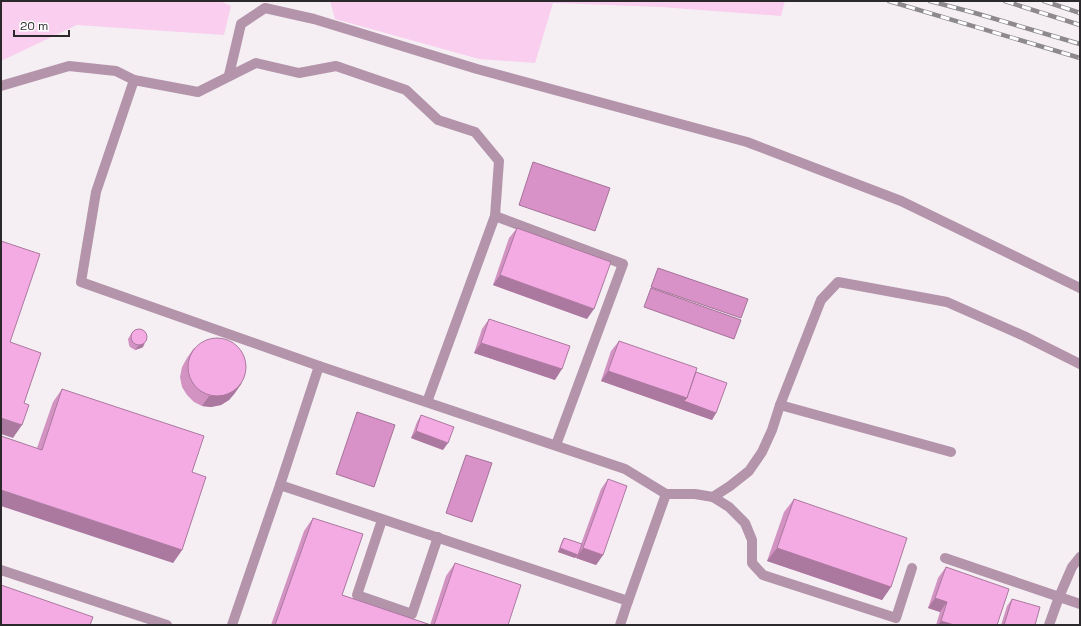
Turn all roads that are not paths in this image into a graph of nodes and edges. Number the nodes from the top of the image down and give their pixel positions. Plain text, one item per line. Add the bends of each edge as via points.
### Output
1 (229, 75) junction
2 (134, 80) junction
3 (1, 86) edge
4 (494, 216) junction
5 (1080, 288) edge
6 (1080, 364) edge
7 (319, 366) junction
8 (427, 402) junction
9 (780, 405) junction
10 (556, 445) junction
11 (951, 452) dead end
12 (280, 485) junction
13 (666, 494) junction
14 (713, 497) junction
15 (382, 520) junction
16 (438, 537) junction
17 (1080, 557) edge
18 (945, 558) dead end
19 (912, 568) dead end
20 (1, 570) edge
21 (1058, 597) junction
22 (628, 601) junction
23 (1080, 604) edge
24 (167, 625) edge
25 (232, 625) edge
26 (620, 625) edge
27 (1049, 625) edge

1 - 2 lane via 198,92
1 - 4 lane via 256,63 299,73 336,66 406,90 438,120 475,132 499,161
1 - 5 lane via 241,24 265,8 314,20 477,69 747,142 901,201
2 - 3 lane via 116,71 69,66
2 - 7 lane via 96,192 81,282
4 - 8 lane
4 - 10 lane via 623,264
6 - 9 lane via 947,302 838,282 821,300
7 - 8 lane
7 - 12 lane
8 - 10 lane
9 - 11 lane
9 - 14 lane via 762,452 748,471
10 - 13 lane via 625,469
12 - 15 lane
12 - 25 lane
13 - 14 lane
13 - 22 lane
14 - 19 lane via 729,507 744,523 752,540 752,563 763,575 896,618
15 - 16 lane
15 - 16 lane via 357,595 412,614
16 - 22 lane
17 - 21 lane via 1072,567
18 - 21 lane
20 - 24 lane
21 - 23 lane
21 - 27 lane
22 - 26 lane

